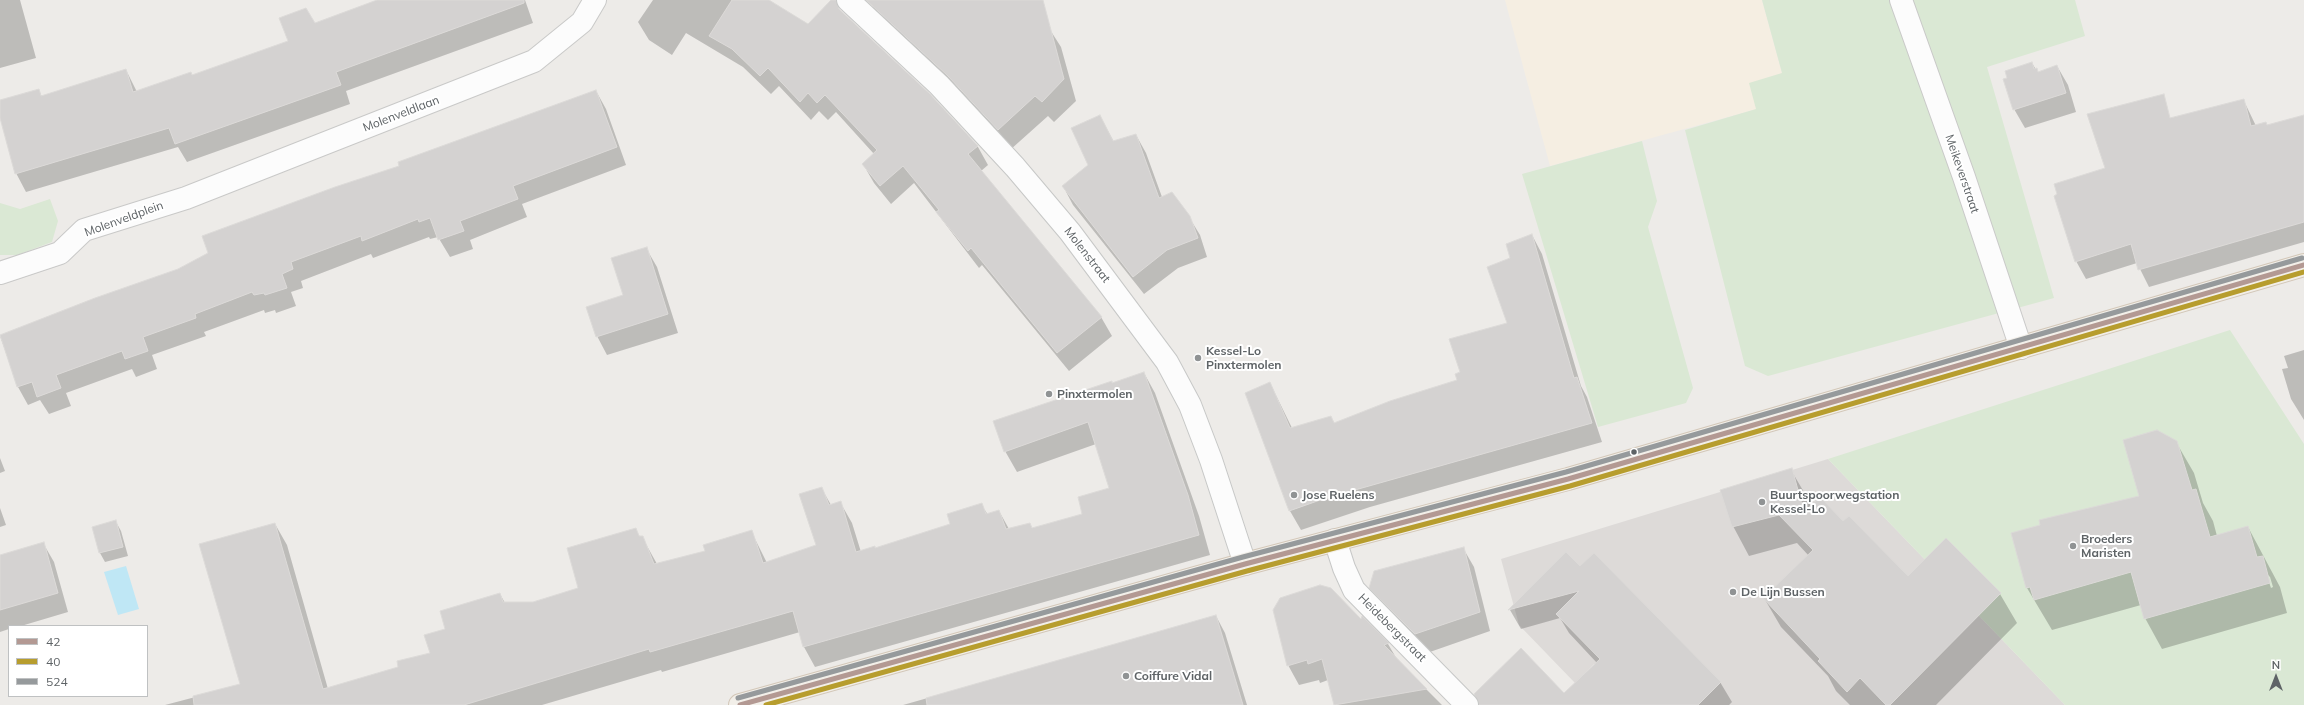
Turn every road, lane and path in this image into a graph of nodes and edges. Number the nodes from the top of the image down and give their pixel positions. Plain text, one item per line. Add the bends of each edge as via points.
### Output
1 (595, 0) edge
2 (848, 0) edge
3 (1901, 0) edge
4 (186, 198) joint
5 (2304, 265) edge
6 (0, 273) edge
7 (2021, 348) junction
8 (1335, 540) junction
9 (1245, 564) junction
10 (740, 705) edge
11 (1467, 705) edge

1 - 4 street, Molenveldlaan via 582,22 534,62
2 - 9 street, Molenstraat via 939,85 1015,167 1070,232 1167,362 1190,405 1206,446
3 - 7 street, Meikeverstraat
4 - 6 street, Molenveldplein via 84,230 60,253
5 - 7 main road
7 - 8 main road via 1568,479
8 - 9 main road
8 - 11 street, Heidebergstraat via 1354,590
9 - 10 main road

